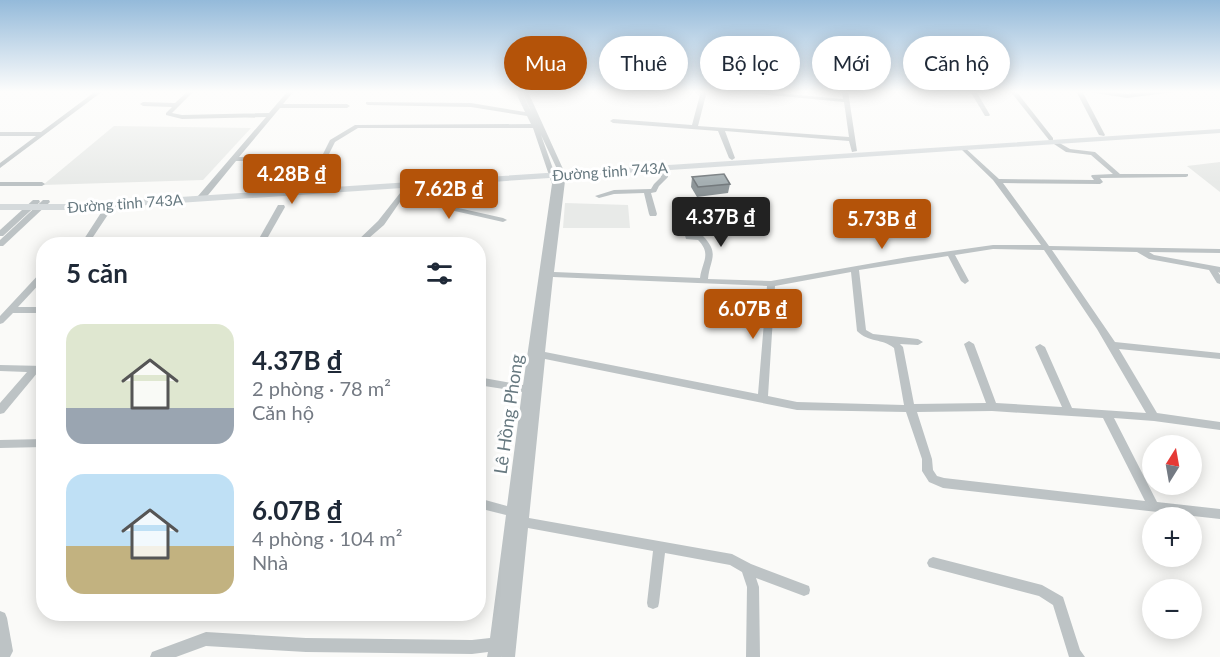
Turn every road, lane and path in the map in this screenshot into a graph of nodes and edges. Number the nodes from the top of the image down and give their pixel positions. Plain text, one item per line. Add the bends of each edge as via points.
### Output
1 (59, 122) edge
2 (265, 122) edge
3 (533, 122) edge
4 (537, 122) edge
5 (621, 122) edge
6 (696, 122) edge
7 (850, 122) edge
8 (1038, 122) edge
9 (1095, 122) edge
10 (535, 126) junction
11 (694, 128) junction
12 (1220, 129) edge
13 (721, 130) junction
14 (0, 134) edge
15 (43, 134) junction
16 (1104, 137) junction
17 (852, 139) junction
18 (1053, 141) junction
19 (961, 146) junction
20 (856, 153) junction
21 (732, 158) junction
22 (778, 158) junction
23 (233, 159) junction
24 (292, 160) dead end
25 (698, 163) junction
26 (0, 166) edge
27 (663, 168) junction
28 (557, 172) junction
29 (1118, 175) junction
30 (1186, 175) dead end
31 (998, 181) junction
32 (0, 184) edge
33 (42, 184) dead end
34 (410, 184) junction
35 (310, 186) junction
36 (647, 191) junction
37 (203, 195) junction
38 (599, 196) dead end
39 (402, 197) junction
40 (0, 202) edge
41 (111, 204) junction
42 (38, 205) junction
43 (0, 207) edge
44 (281, 207) dead end
45 (653, 214) dead end
46 (503, 220) dead end
47 (687, 229) dead end
48 (0, 234) edge
49 (88, 237) edge
50 (264, 237) edge
51 (366, 237) edge
52 (0, 244) edge
53 (1046, 248) junction
54 (1137, 249) junction
55 (1220, 251) edge
56 (950, 253) junction
57 (855, 268) junction
58 (1216, 270) edge
59 (546, 275) junction
60 (704, 281) junction
61 (964, 281) dead end
62 (1220, 281) edge
63 (36, 282) edge
64 (771, 284) junction
65 (10, 310) junction
66 (36, 310) edge
67 (0, 321) edge
68 (890, 340) junction
69 (918, 342) dead end
70 (969, 344) dead end
71 (1111, 345) junction
72 (1040, 348) dead end
73 (537, 355) junction
74 (1220, 356) edge
75 (0, 368) edge
76 (36, 369) edge
77 (36, 372) edge
78 (486, 382) edge
79 (527, 389) junction
80 (763, 398) junction
81 (992, 407) junction
82 (910, 408) junction
83 (0, 411) edge
84 (1069, 412) junction
85 (1107, 415) junction
86 (1154, 417) junction
87 (1220, 426) edge
88 (36, 443) edge
89 (0, 444) edge
90 (486, 505) edge
91 (1153, 506) junction
92 (512, 512) junction
93 (1220, 514) edge
94 (524, 522) junction
95 (660, 547) junction
96 (933, 563) dead end
97 (747, 568) junction
98 (804, 590) dead end
99 (653, 603) dead end
100 (0, 618) edge
101 (496, 642) junction
102 (1, 657) edge
103 (157, 657) edge
104 (494, 657) edge
105 (508, 657) edge
106 (753, 657) edge
107 (1078, 657) edge

1 - 15 street
2 - 23 street
3 - 10 street, Lê Hồng Phong
4 - 28 street, Lê Hồng Phong
5 - 11 street
6 - 11 street
7 - 17 street
8 - 18 street
9 - 16 street
10 - 28 street, Lê Hồng Phong
10 - 35 street via 357,126 332,141
11 - 13 street
12 - 16 main road, Đường tỉnh 743A
13 - 17 street
13 - 21 street
14 - 15 street
15 - 26 street
16 - 18 main road, Đường tỉnh 743A
17 - 20 street
18 - 19 main road, Đường tỉnh 743A
18 - 29 street via 1068,151 1093,153
19 - 20 main road, Đường tỉnh 743A
19 - 31 street
20 - 22 main road, Đường tỉnh 743A
21 - 22 main road, Đường tỉnh 743A
21 - 25 main road, Đường tỉnh 743A
22 - 25 main road, Đường tỉnh 743A
23 - 24 street
23 - 37 street
25 - 27 main road, Đường tỉnh 743A
25 - 28 main road, Đường tỉnh 743A
27 - 28 main road, Đường tỉnh 743A
27 - 36 street via 665,177 656,190
28 - 34 main road, Đường tỉnh 743A
28 - 35 main road, Đường tỉnh 743A
28 - 59 street, Lê Hồng Phong
29 - 30 street
29 - 31 street via 1094,176 1100,182
31 - 53 street
32 - 33 street
34 - 37 main road, Đường tỉnh 743A
34 - 39 street
35 - 37 main road, Đường tỉnh 743A
36 - 38 street
36 - 45 street
37 - 41 main road, Đường tỉnh 743A
37 - 42 main road, Đường tỉnh 743A
39 - 46 street
39 - 51 street
40 - 42 main road, Đường tỉnh 743A
41 - 42 main road, Đường tỉnh 743A
41 - 49 street
42 - 43 main road, Đường tỉnh 743A
42 - 48 street
42 - 52 street
44 - 50 street
47 - 60 street via 689,237 700,238 708,248 710,260
53 - 54 street
53 - 56 street via 993,247
53 - 71 street
54 - 55 street
54 - 58 street via 1152,257
56 - 57 street
56 - 61 street
57 - 64 street
57 - 68 street via 862,331
58 - 62 street
59 - 60 street
59 - 73 street, Lê Hồng Phong
60 - 64 street
63 - 65 street
64 - 80 street
65 - 66 street
65 - 67 street
68 - 69 street
68 - 82 street via 898,347
70 - 81 street
71 - 74 street
71 - 86 street
72 - 84 street
73 - 79 street, Lê Hồng Phong
73 - 80 street
73 - 94 street, Lê Hồng Phong
75 - 76 street
77 - 83 street
78 - 79 street
79 - 92 street, Lê Hồng Phong
80 - 82 street via 797,406
81 - 82 street
81 - 84 street
82 - 91 street via 933,479
84 - 85 street
85 - 86 street
85 - 91 street
86 - 87 street
88 - 89 street
90 - 92 street
91 - 93 street
92 - 101 street, Lê Hồng Phong
94 - 95 street
94 - 105 street, Lê Hồng Phong
95 - 97 street via 732,560
95 - 99 street
96 - 107 street via 1042,591 1058,601
97 - 98 street
97 - 106 street via 753,588
100 - 102 street via 6,651
101 - 103 street via 472,647 206,639
101 - 104 street, Lê Hồng Phong

